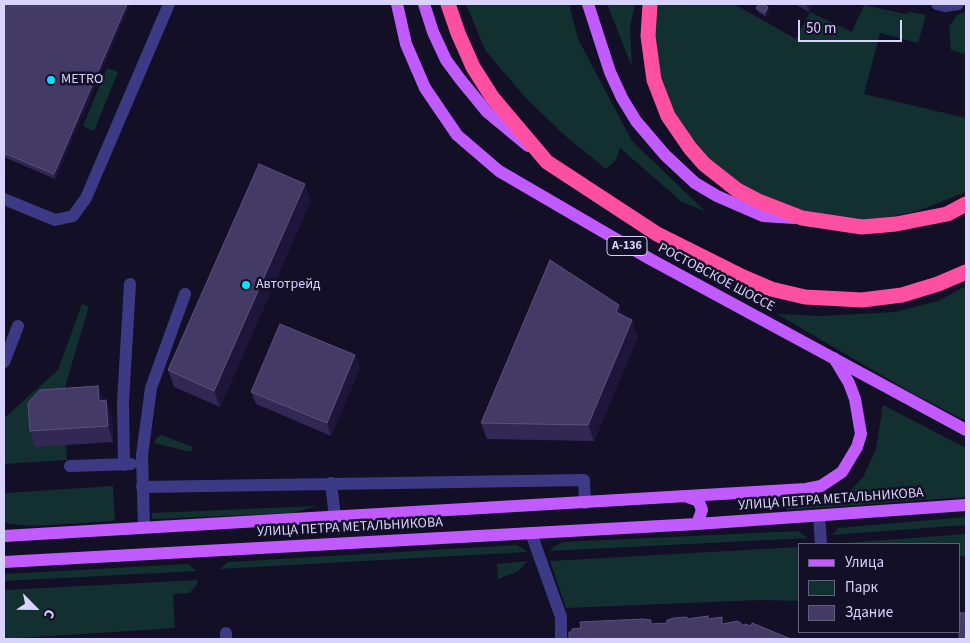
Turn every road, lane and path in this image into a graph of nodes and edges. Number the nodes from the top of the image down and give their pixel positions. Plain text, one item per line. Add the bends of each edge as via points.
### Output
1 (169, 4) edge
2 (397, 4) edge
3 (424, 4) edge
4 (448, 4) edge
5 (588, 4) edge
6 (650, 4) edge
7 (936, 4) edge
8 (958, 4) edge
9 (547, 162) junction
10 (4, 200) edge
11 (966, 204) edge
12 (802, 218) junction
13 (966, 272) edge
14 (130, 284) dead end
15 (185, 294) dead end
16 (18, 326) dead end
17 (834, 358) junction
18 (4, 362) edge
19 (966, 430) edge
20 (142, 464) junction
21 (124, 465) junction
22 (70, 466) dead end
23 (332, 483) junction
24 (142, 487) junction
25 (688, 497) junction
26 (585, 503) junction
27 (966, 504) edge
28 (335, 516) junction
29 (819, 516) junction
30 (697, 524) junction
31 (144, 527) junction
32 (531, 533) junction
33 (4, 536) edge
34 (821, 543) edge
35 (4, 562) edge
36 (561, 639) edge

1 - 10 lane via 86,198 73,216 55,220
2 - 17 main road, РОСТОВСКОЕ ШОССЕ / А-136 via 406,44 425,88 457,135 499,171 650,259
3 - 9 main road, А-136 via 446,60 470,92 487,112
4 - 9 highway, А-136 via 473,67 492,97
5 - 12 main road via 622,98 650,138 681,172 742,208 763,216
6 - 12 highway via 648,36 654,80 665,110 679,134 704,164 737,190
7 - 8 lane
9 - 13 highway, А-136 via 657,234 771,289 805,297 862,300 923,290
11 - 12 highway via 947,214 862,227
14 - 21 lane
15 - 20 lane via 151,388
16 - 18 lane
17 - 19 main road, РОСТОВСКОЕ ШОССЕ / А-136
17 - 25 main road, УЛИЦА ПЕТРА МЕТАЛЬНИКОВА via 856,398 860,417 861,434 857,447 842,472 821,486 806,489
20 - 21 lane
20 - 24 lane
21 - 22 lane
23 - 24 lane
23 - 26 lane via 584,480
23 - 28 lane
24 - 31 lane
25 - 26 main road, УЛИЦА ПЕТРА МЕТАЛЬНИКОВА
25 - 30 main road via 698,501 702,510
26 - 28 main road, УЛИЦА ПЕТРА МЕТАЛЬНИКОВА
27 - 29 main road, УЛИЦА ПЕТРА МЕТАЛЬНИКОВА
28 - 31 main road, УЛИЦА ПЕТРА МЕТАЛЬНИКОВА
29 - 30 main road, УЛИЦА ПЕТРА МЕТАЛЬНИКОВА
29 - 34 lane
30 - 32 main road, УЛИЦА ПЕТРА МЕТАЛЬНИКОВА
31 - 33 main road, УЛИЦА ПЕТРА МЕТАЛЬНИКОВА
32 - 35 main road, УЛИЦА ПЕТРА МЕТАЛЬНИКОВА
32 - 36 lane via 561,617

